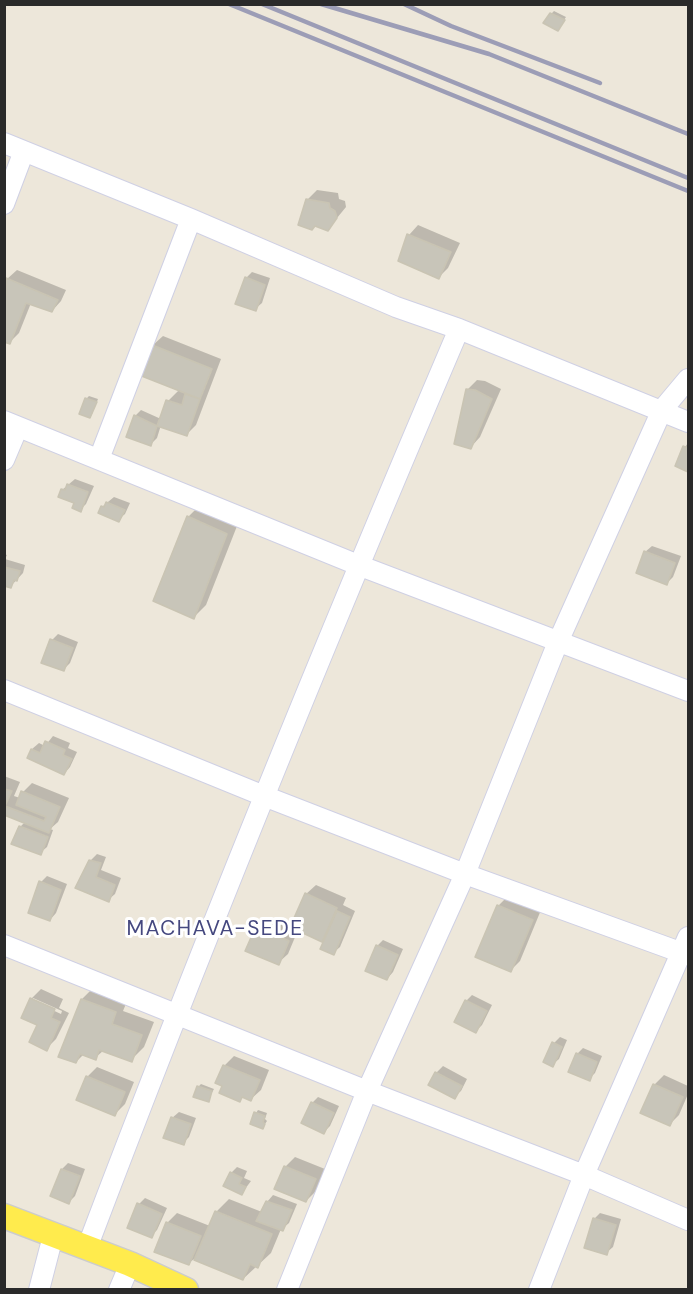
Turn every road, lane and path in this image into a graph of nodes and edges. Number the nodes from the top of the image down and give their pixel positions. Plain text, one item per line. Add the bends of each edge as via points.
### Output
1 (4, 143) edge
2 (24, 151) junction
3 (4, 204) edge
4 (191, 219) junction
5 (459, 329) junction
6 (688, 379) edge
7 (662, 410) junction
8 (688, 422) edge
9 (11, 424) edge
10 (99, 459) junction
11 (4, 460) edge
12 (358, 566) junction
13 (558, 642) junction
14 (4, 690) edge
15 (688, 691) edge
16 (264, 796) junction
17 (465, 874) junction
18 (4, 945) edge
19 (686, 948) edge
20 (176, 1013) junction
21 (368, 1091) junction
22 (584, 1175) junction
23 (4, 1216) edge
24 (688, 1220) edge
25 (53, 1236) junction
26 (87, 1248) junction
27 (130, 1264) junction
28 (39, 1290) edge
29 (119, 1290) edge
30 (186, 1290) edge
31 (287, 1290) edge
32 (539, 1290) edge

1 - 2 street
2 - 3 street
2 - 4 street
4 - 5 street via 396,307
4 - 10 street
5 - 7 street
5 - 12 street
6 - 7 street
7 - 8 street
7 - 13 street
9 - 10 street
9 - 11 street
10 - 12 street
12 - 13 street
12 - 16 street
13 - 15 street
13 - 17 street
14 - 16 street
16 - 17 street
16 - 20 street
17 - 19 street
17 - 21 street
18 - 20 street
19 - 22 street
20 - 21 street
20 - 26 street
21 - 22 street
21 - 31 street
22 - 24 street
22 - 32 street
23 - 25 main road
25 - 26 main road
25 - 28 street
26 - 27 main road
27 - 29 street
27 - 30 main road

